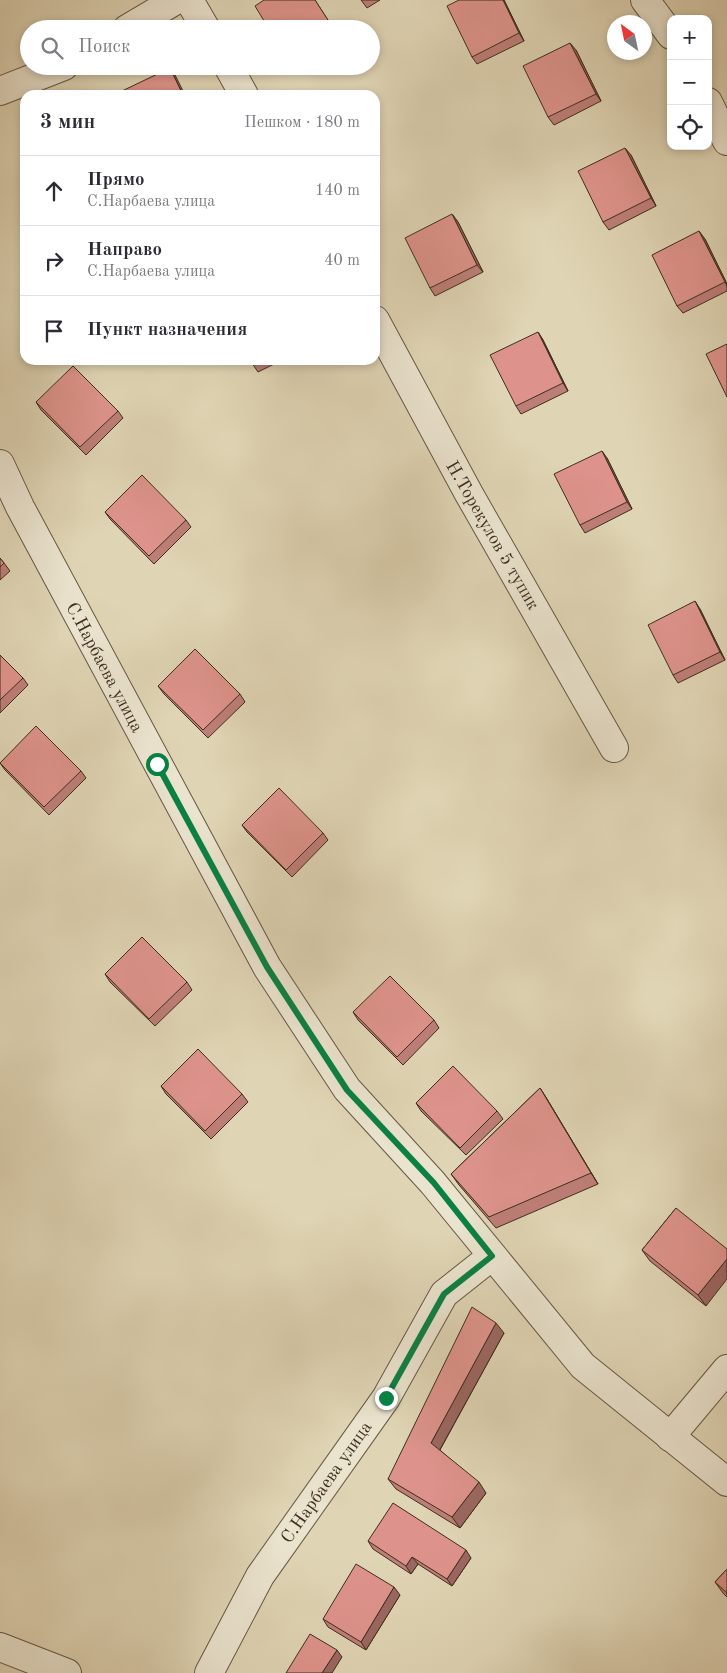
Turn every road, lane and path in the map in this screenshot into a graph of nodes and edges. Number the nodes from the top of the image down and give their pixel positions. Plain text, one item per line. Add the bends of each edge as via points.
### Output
1 (176, 0) edge
2 (189, 0) edge
3 (645, 0) edge
4 (142, 20) edge
5 (201, 20) edge
6 (667, 30) edge
7 (41, 75) edge
8 (233, 75) edge
9 (241, 90) edge
10 (0, 91) edge
11 (710, 105) edge
12 (727, 140) edge
13 (380, 329) edge
14 (0, 464) edge
15 (614, 748) dead end
16 (492, 1256) junction
17 (727, 1369) edge
18 (670, 1436) junction
19 (727, 1482) edge
20 (0, 1647) edge
21 (67, 1673) edge
22 (209, 1673) edge

1 - 4 street
2 - 5 street
3 - 6 street
7 - 10 street
8 - 9 street
11 - 12 street
13 - 15 street, Н.Торекулов 5 тупик via 468,494
14 - 16 street, С.Нарбаева улица via 267,967 347,1090 434,1183
16 - 18 street, С.Нарбаева улица via 583,1366
16 - 22 street, С.Нарбаева улица via 444,1294 386,1398 260,1576
17 - 18 street
18 - 19 street, С.Нарбаева улица
20 - 21 street

